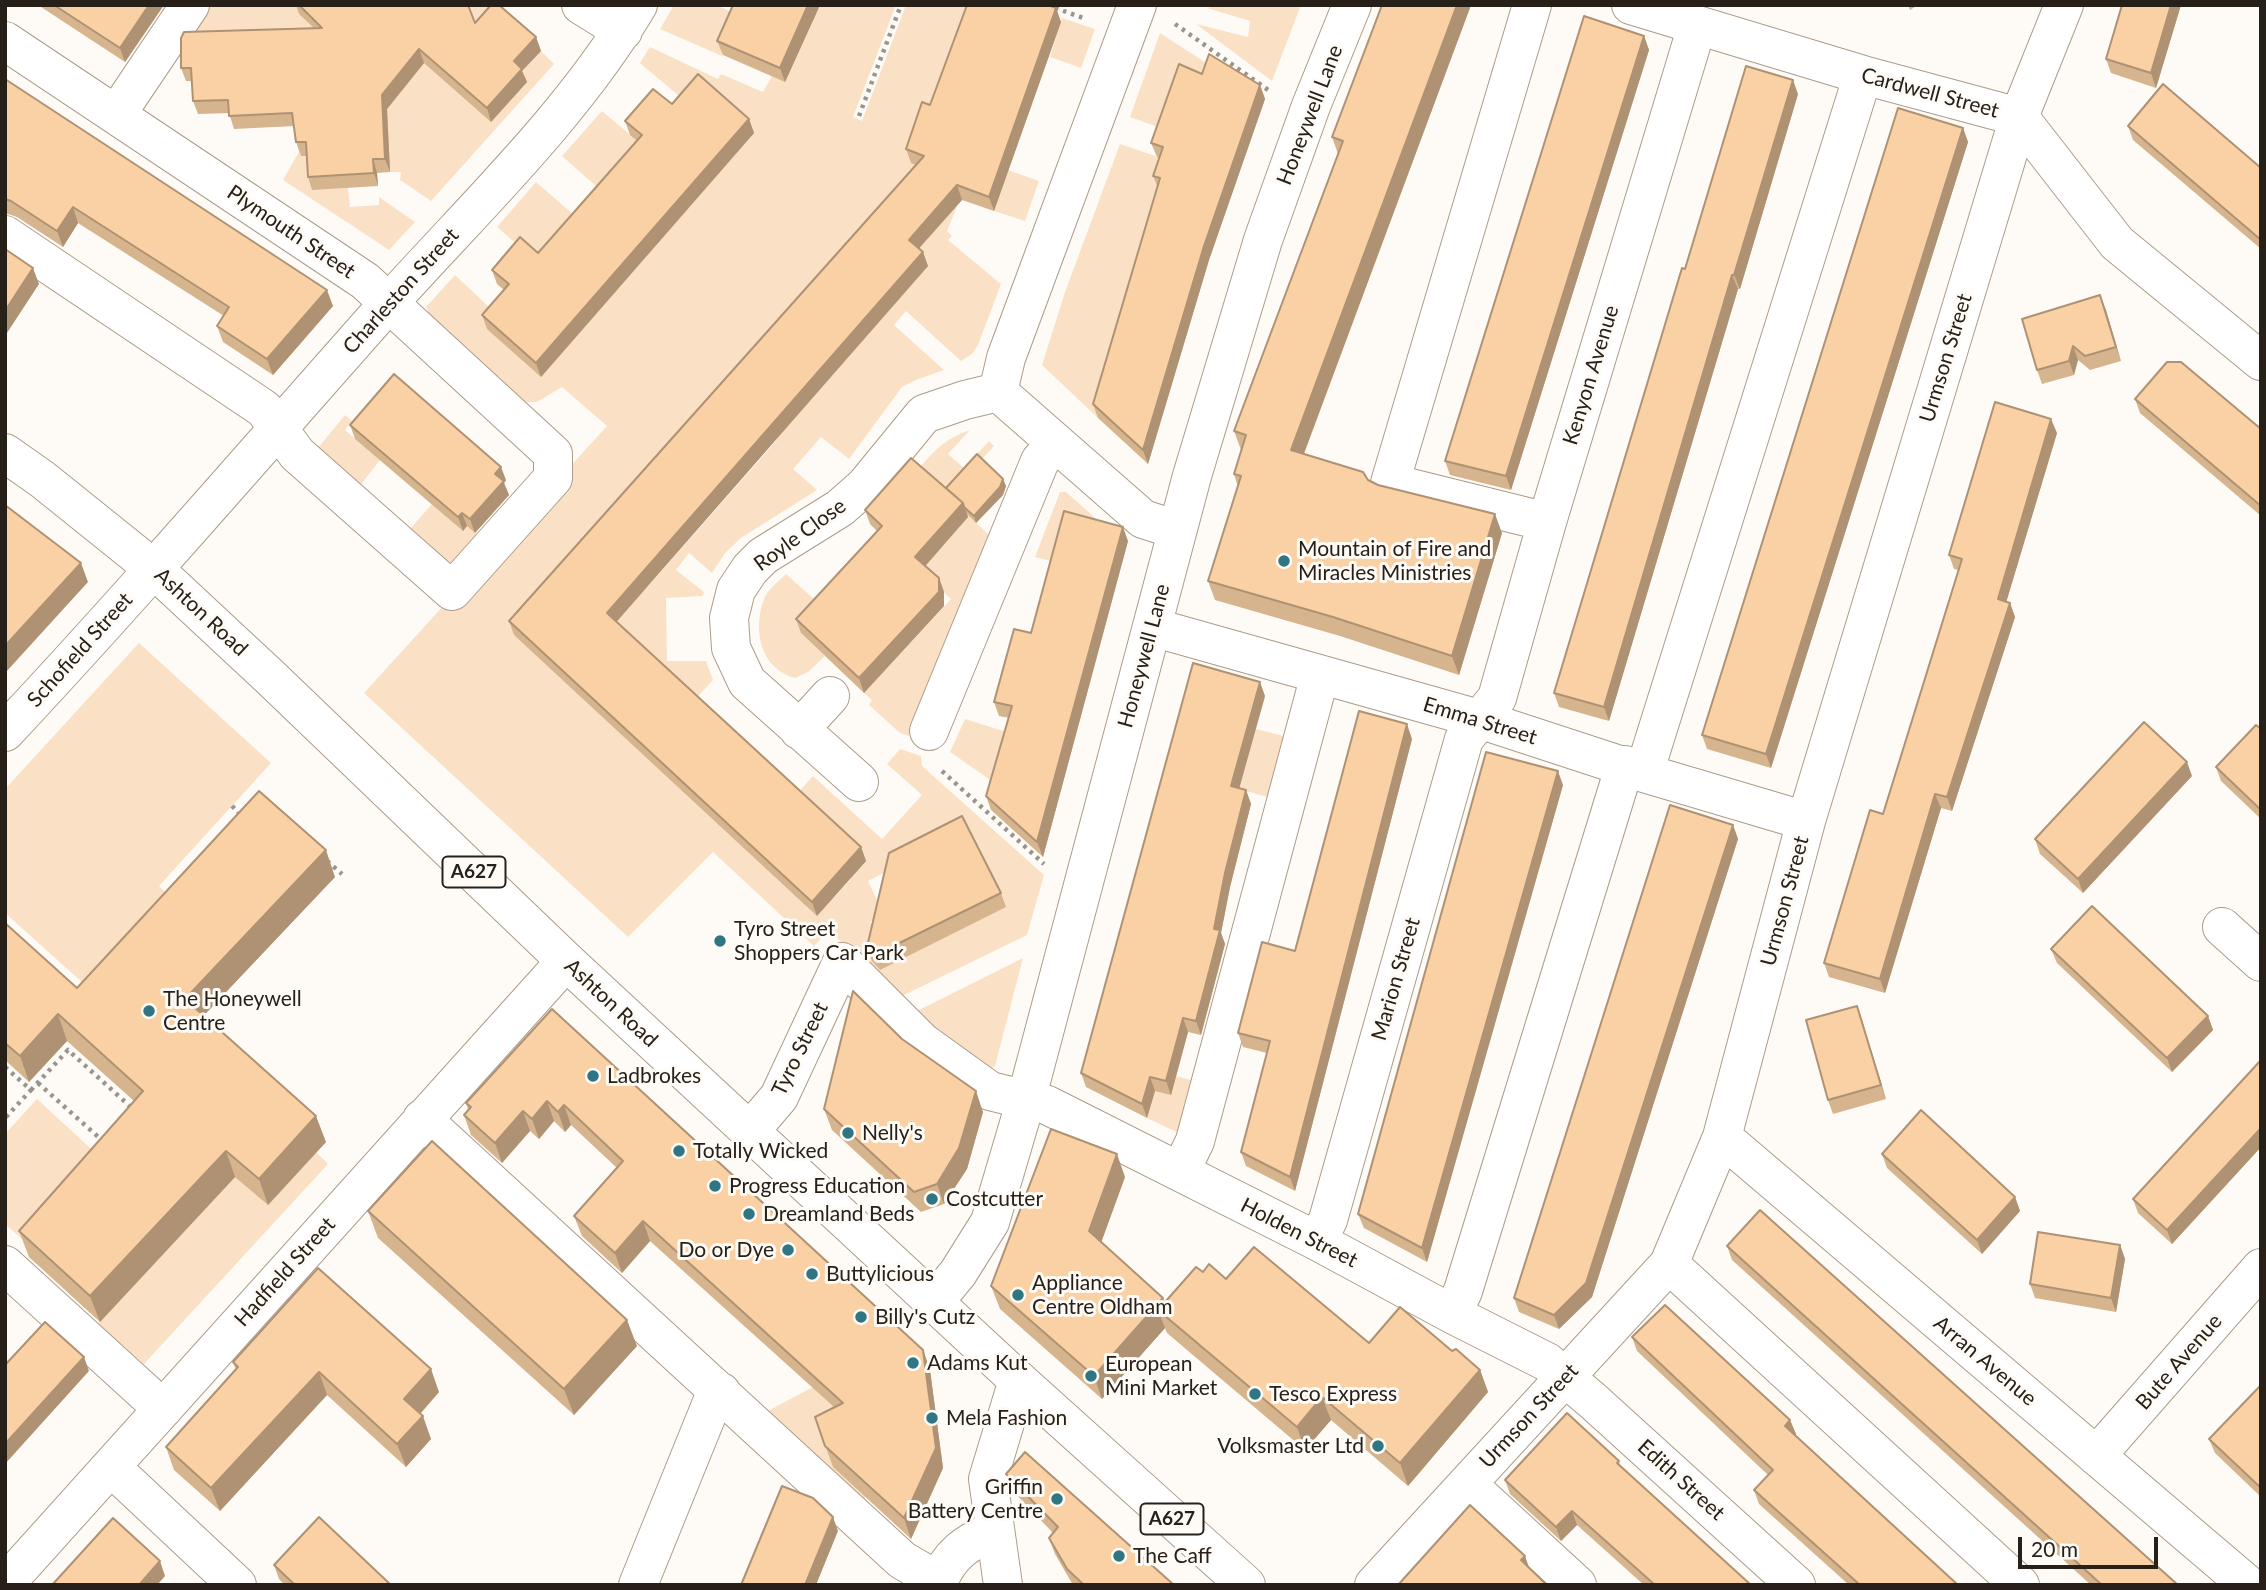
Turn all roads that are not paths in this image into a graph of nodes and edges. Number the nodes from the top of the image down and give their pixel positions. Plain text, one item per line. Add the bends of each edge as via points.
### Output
1 (190, 5) edge
2 (581, 5) edge
3 (1352, 5) edge
4 (1532, 5) edge
5 (1632, 5) edge
6 (2064, 5) edge
7 (1151, 14) edge
8 (631, 18) edge
9 (1697, 26) junction
10 (5, 41) edge
11 (1863, 75) junction
12 (116, 115) junction
13 (2019, 117) junction
14 (5, 235) edge
15 (389, 303) junction
16 (2261, 361) edge
17 (998, 392) junction
18 (279, 428) junction
19 (1056, 443) junction
20 (5, 453) edge
21 (1547, 522) junction
22 (1177, 530) junction
23 (154, 569) junction
24 (1152, 627) junction
25 (1320, 675) junction
26 (830, 695) dead end
27 (1479, 719) junction
28 (799, 730) junction
29 (5, 732) edge
30 (933, 749) road end
31 (1634, 769) junction
32 (859, 782) dead end
33 (1806, 821) junction
34 (2222, 927) dead end
35 (566, 961) junction
36 (842, 962) joint
37 (2261, 962) edge
38 (1027, 1100) junction
39 (422, 1119) junction
40 (750, 1131) junction
41 (1721, 1137) junction
42 (1181, 1172) junction
43 (1317, 1241) junction
44 (1669, 1264) junction
45 (5, 1265) edge
46 (2261, 1268) edge
47 (934, 1302) junction
48 (1452, 1314) junction
49 (1565, 1377) junction
50 (1018, 1380) junction
51 (721, 1392) junction
52 (163, 1409) junction
53 (2096, 1456) junction
54 (111, 1467) junction
55 (1466, 1483) junction
56 (995, 1530) junction
57 (937, 1583) edge
58 (5, 1584) edge
59 (237, 1585) edge
60 (638, 1585) edge
61 (1003, 1585) edge
62 (1246, 1585) edge
63 (1374, 1585) edge
64 (1577, 1585) edge
65 (1796, 1585) edge
66 (2020, 1585) edge
67 (2248, 1585) edge

1 - 12 main road
2 - 8 main road
3 - 22 main road, Honeywell Lane via 1263,240
4 - 21 main road via 1390,483
5 - 9 main road, Cardwell Street
6 - 13 main road, Urmson Street
7 - 17 main road via 1006,358
8 - 15 main road, Charleston Street via 564,110
9 - 11 main road, Cardwell Street
9 - 21 main road, Kenyon Avenue
10 - 12 main road, Plymouth Street
11 - 13 main road, Cardwell Street
11 - 31 main road
12 - 15 main road, Plymouth Street via 365,281
13 - 16 main road, Cardwell Street via 2117,243
13 - 33 main road, Urmson Street
14 - 18 main road via 231,385 264,409
15 - 18 main road, Charleston Street
15 - 18 main road, Plymouth Street via 553,454 553,478 452,591 297,454
17 - 19 main road
17 - 28 main road, Royle Close via 924,414 844,505 763,556 738,585 731,608 731,648 747,682
18 - 23 main road, Charleston Street
19 - 22 main road via 1143,519
19 - 30 main road via 1040,461
20 - 23 main road, Ashton Road / A627
21 - 27 main road, Kenyon Avenue via 1497,698
22 - 24 main road, Honeywell Lane
23 - 29 main road, Schofield Street
23 - 35 main road, Ashton Road / A627
24 - 25 main road, Emma Street
24 - 38 main road, Honeywell Lane
25 - 27 main road, Emma Street
25 - 42 main road via 1195,1140
26 - 28 main road
27 - 31 main road, Emma Street
27 - 43 main road, Marion Street via 1464,739 1328,1220
28 - 32 main road, Royle Close
31 - 33 main road, Emma Street
31 - 48 main road
33 - 41 main road, Urmson Street
34 - 37 main road
35 - 39 main road, Hadfield Street
35 - 40 main road, Ashton Road / A627
36 - 38 main road, Holden Street via 922,1042 989,1091
36 - 40 main road, Tyro Street via 779,1097
38 - 42 main road, Holden Street via 1047,1105
38 - 47 main road, Honeywell Lane via 990,1222
39 - 51 main road
39 - 52 main road, Hadfield Street
40 - 47 main road, Ashton Road / A627
41 - 44 main road, Urmson Street
41 - 53 main road, Arran Avenue
42 - 43 main road, Holden Street
43 - 48 main road, Holden Street
44 - 49 main road, Urmson Street
44 - 66 main road
45 - 52 main road
46 - 53 main road, Bute Avenue
47 - 50 main road, Ashton Road / A627
48 - 49 main road, Holden Street via 1547,1362
49 - 55 main road, Urmson Street
49 - 65 main road, Edith Street
50 - 56 main road via 988,1479
50 - 62 main road, Ashton Road / A627
51 - 57 main road via 902,1560
51 - 60 main road via 713,1400
52 - 54 main road, Hadfield Street
53 - 67 main road, Arran Avenue
54 - 58 main road, Hadfield Street
54 - 59 main road
55 - 63 main road, Urmson Street
55 - 64 main road
56 - 57 main road via 965,1544
56 - 61 main road

